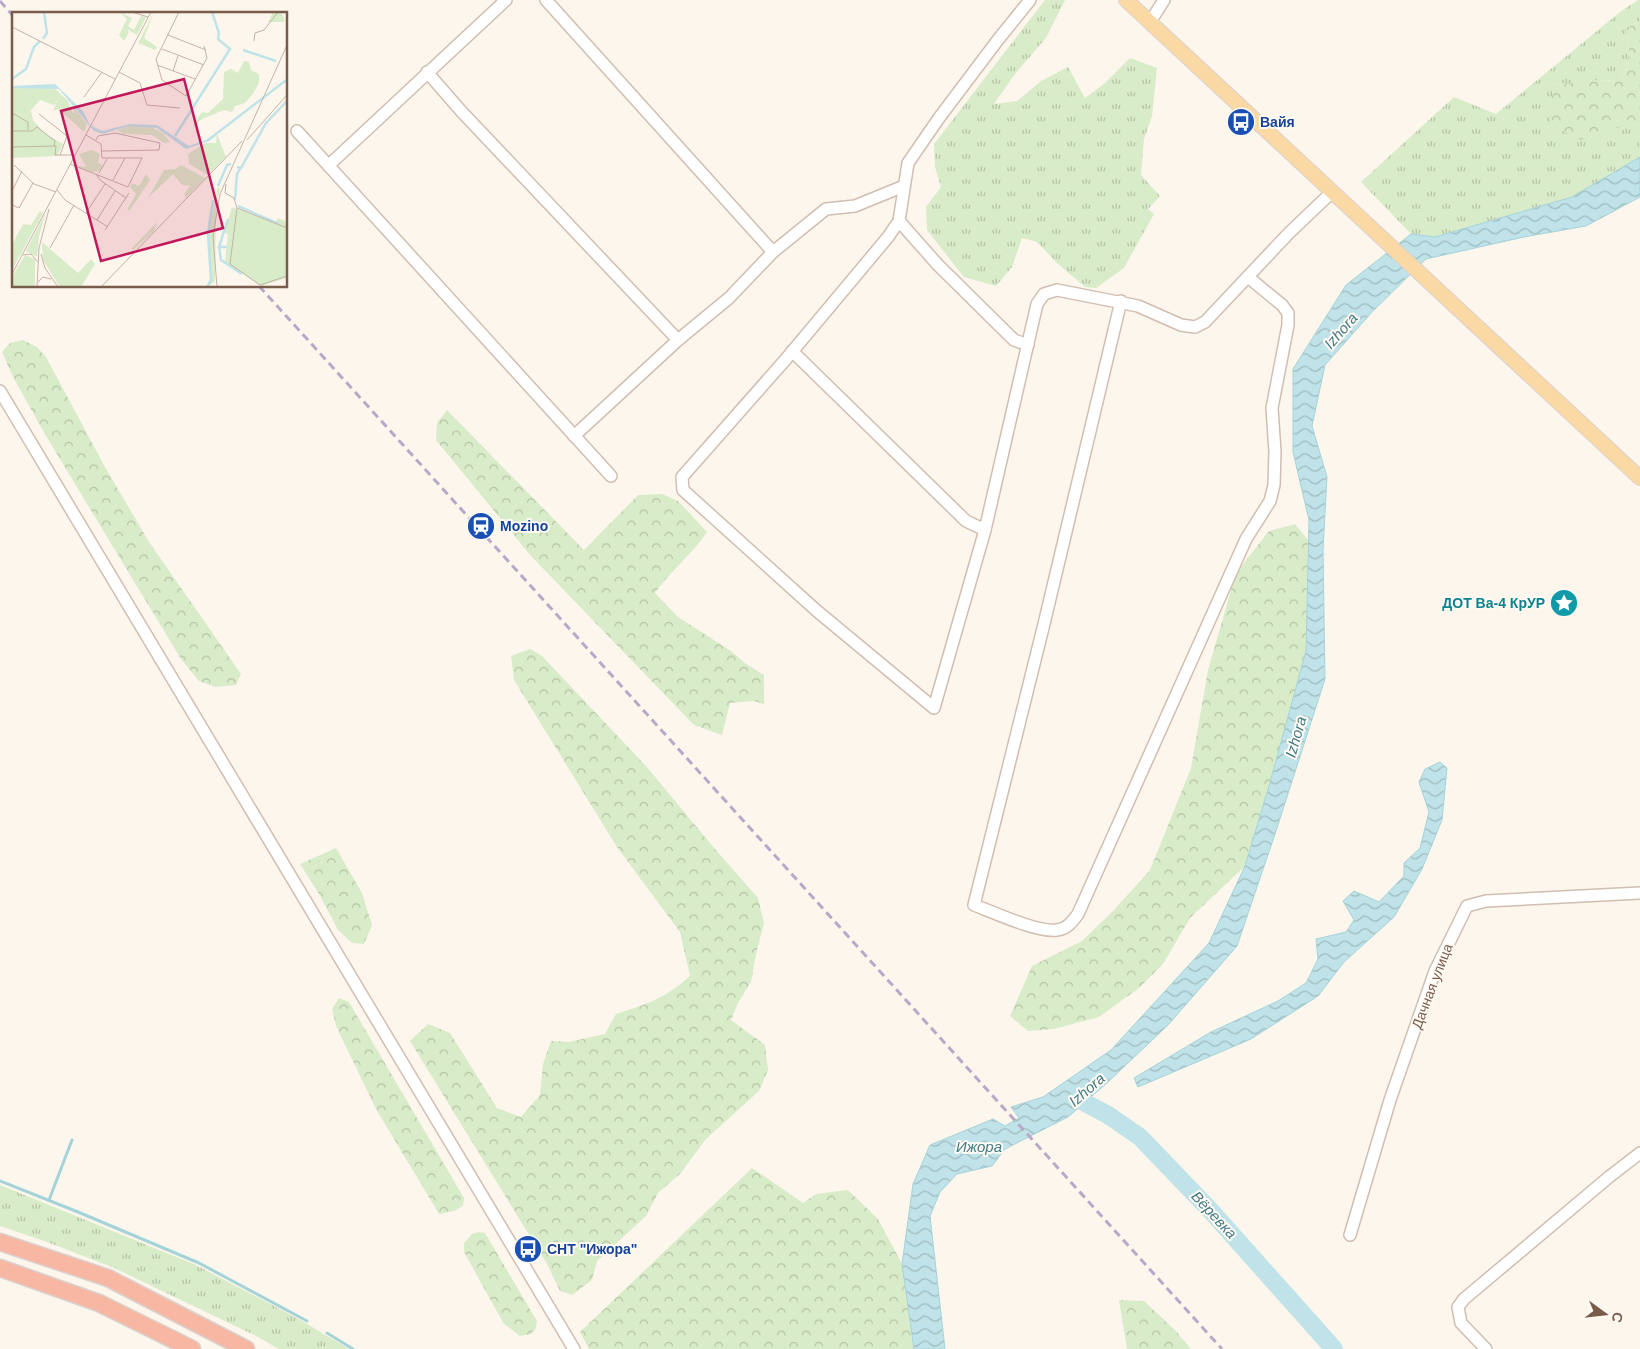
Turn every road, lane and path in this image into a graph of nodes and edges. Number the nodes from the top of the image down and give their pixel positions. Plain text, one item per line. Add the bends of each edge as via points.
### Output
1 (506, 0) edge
2 (546, 0) edge
3 (1030, 0) edge
4 (1126, 0) edge
5 (1164, 0) edge
6 (1150, 22) junction
7 (427, 72) junction
8 (297, 131) dead end
9 (329, 165) junction
10 (904, 186) junction
11 (1332, 192) junction
12 (899, 222) junction
13 (773, 252) junction
14 (1248, 277) junction
15 (1121, 301) junction
16 (678, 340) junction
17 (1028, 345) junction
18 (792, 351) junction
19 (0, 392) edge
20 (574, 436) junction
21 (611, 476) dead end
22 (1640, 478) edge
23 (985, 530) junction
24 (1640, 893) edge
25 (1640, 1153) edge
26 (1350, 1235) dead end
27 (0, 1242) edge
28 (0, 1268) edge
29 (573, 1348) edge
30 (192, 1349) edge
31 (246, 1349) edge
32 (1486, 1349) edge

1 - 7 street
2 - 13 street
3 - 10 street via 908,163
4 - 6 main road
5 - 6 street
6 - 11 main road
7 - 9 street
7 - 16 street
8 - 9 street
9 - 20 street
10 - 12 street
10 - 13 street via 855,206 826,209
11 - 14 street
11 - 22 main road
12 - 17 street via 1014,340
12 - 18 street
13 - 16 street via 728,298
14 - 15 street via 1205,322 1194,327
14 - 15 street via 1288,313 1272,408 1275,452 1270,501 1246,539 1078,914 1069,925 1058,930 1043,930 974,905
15 - 17 street via 1057,290 1044,294 1037,304
16 - 20 street
17 - 23 street
18 - 23 street via 966,521
18 - 23 street via 682,477 683,490 816,611 934,708
19 - 29 street
20 - 21 street
24 - 26 street, Дачная улица via 1486,901 1467,906 1435,971 1390,1100
25 - 32 street via 1464,1299 1458,1307 1461,1323
27 - 31 highway via 108,1278
28 - 30 highway via 99,1303

